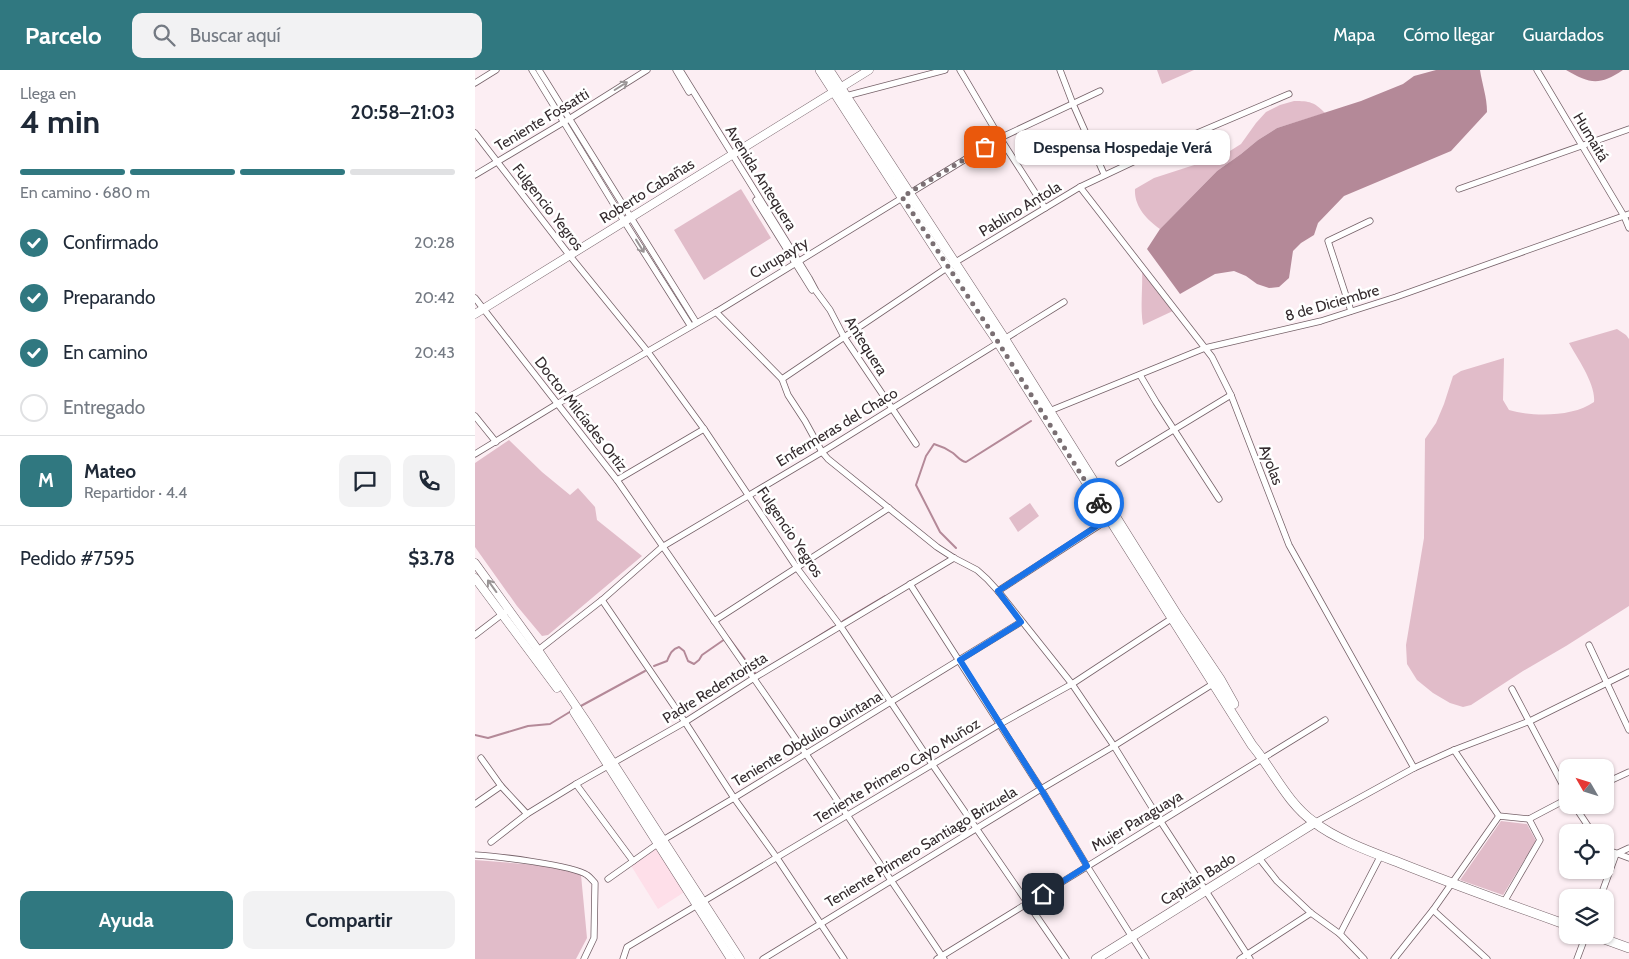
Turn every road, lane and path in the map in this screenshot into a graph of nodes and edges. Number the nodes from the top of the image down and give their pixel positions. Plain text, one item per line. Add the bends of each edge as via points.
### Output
1 (496, 70) edge
2 (532, 70) edge
3 (539, 70) edge
4 (647, 70) edge
5 (676, 70) edge
6 (680, 70) edge
7 (820, 70) edge
8 (829, 70) edge
9 (869, 70) edge
10 (945, 70) edge
11 (960, 70) edge
12 (1060, 70) edge
13 (1537, 70) edge
14 (475, 83) edge
15 (837, 89) junction
16 (1099, 91) dead end
17 (1289, 94) dead end
18 (846, 96) junction
19 (1073, 104) junction
20 (566, 121) junction
21 (1629, 129) edge
22 (475, 133) edge
23 (1000, 138) junction
24 (1582, 146) junction
25 (731, 156) junction
26 (498, 161) junction
27 (1104, 174) junction
28 (475, 175) edge
29 (1080, 187) junction
30 (1459, 189) dead end
31 (905, 195) junction
32 (1045, 208) junction
33 (1627, 215) edge
34 (627, 219) junction
35 (1370, 222) dead end
36 (1629, 228) edge
37 (570, 256) junction
38 (797, 262) junction
39 (951, 265) junction
40 (475, 298) edge
41 (1064, 302) dead end
42 (483, 309) junction
43 (830, 310) joint
44 (1351, 311) junction
45 (716, 312) junction
46 (475, 314) edge
47 (693, 324) junction
48 (844, 336) junction
49 (1001, 340) junction
50 (1205, 348) junction
51 (648, 352) junction
52 (1140, 374) junction
53 (782, 379) junction
54 (1231, 395) junction
55 (557, 404) junction
56 (892, 409) junction
57 (1047, 413) junction
58 (475, 416) edge
59 (703, 428) junction
60 (1174, 429) junction
61 (496, 442) junction
62 (916, 444) dead end
63 (822, 452) junction
64 (475, 454) edge
65 (1119, 463) dead end
66 (617, 480) junction
67 (749, 495) junction
68 (1219, 498) dead end
69 (889, 508) junction
70 (1109, 518) junction
71 (662, 547) junction
72 (954, 558) junction
73 (475, 562) edge
74 (797, 568) junction
75 (475, 578) edge
76 (910, 584) junction
77 (998, 591) junction
78 (601, 600) junction
79 (506, 612) junction
80 (1175, 616) junction
81 (714, 621) junction
82 (1021, 622) junction
83 (841, 627) junction
84 (475, 635) edge
85 (1589, 645) dead end
86 (536, 652) junction
87 (960, 660) junction
88 (1629, 672) edge
89 (754, 678) junction
90 (1217, 681) junction
91 (1072, 684) junction
92 (1607, 684) junction
93 (1511, 689) dead end
94 (891, 703) junction
95 (1325, 720) dead end
96 (1530, 721) junction
97 (685, 722) junction
98 (1000, 724) junction
99 (1629, 730) edge
100 (1114, 746) junction
101 (1454, 750) junction
102 (806, 754) junction
103 (1261, 756) junction
104 (481, 758) dead end
105 (932, 764) junction
106 (611, 765) junction
107 (1414, 768) junction
108 (1629, 772) edge
109 (1559, 777) edge
110 (1614, 779) edge
111 (576, 784) junction
112 (501, 786) junction
113 (1041, 789) junction
114 (734, 798) junction
115 (1559, 803) edge
116 (475, 804) edge
117 (527, 814) junction
118 (847, 816) junction
119 (1499, 816) junction
120 (1529, 819) junction
121 (1161, 822) junction
122 (1314, 823) junction
123 (977, 828) junction
124 (491, 842) dead end
125 (661, 842) junction
126 (1629, 848) edge
127 (1616, 854) junction
128 (475, 855) edge
129 (1381, 855) junction
130 (777, 858) junction
131 (1259, 858) junction
132 (1629, 858) edge
133 (633, 861) junction
134 (1087, 866) junction
135 (608, 879) dead end
136 (891, 880) junction
137 (1452, 884) junction
138 (1603, 889) edge
139 (1206, 890) junction
140 (1504, 902) junction
141 (1028, 903) junction
142 (700, 904) junction
143 (1433, 910) junction
144 (1311, 913) junction
145 (1559, 923) edge
146 (820, 924) junction
147 (1341, 934) junction
148 (1132, 937) junction
149 (1614, 943) edge
150 (1583, 944) edge
151 (1629, 948) edge
152 (1249, 957) edge
153 (941, 958) edge
154 (584, 959) edge
155 (623, 959) edge
156 (731, 959) edge
157 (740, 959) edge
158 (763, 959) edge
159 (844, 959) edge
160 (1066, 959) edge
161 (1096, 959) edge
162 (1146, 959) edge
163 (1240, 959) edge
164 (1364, 959) edge
165 (1394, 959) edge
166 (1487, 959) edge
167 (1577, 959) edge

1 - 14 street
2 - 20 street
3 - 20 street
20 -> 4 street, Teniente Fossatti
5 - 25 street, Avenida Antequera
6 - 25 street, Avenida Antequera
7 - 15 main road
8 - 15 main road
9 - 15 main road, Roberto Cabañas
10 - 18 street
11 - 23 street
12 - 19 street
13 - 24 street, Humaitá
15 - 18 main road
15 - 25 main road, Roberto Cabañas
15 - 31 main road
16 - 19 street, Curupayty
17 - 27 street, Pablino Antola
18 - 31 main road
19 - 23 street, Curupayty
19 - 27 street
20 - 26 street, Teniente Fossatti
20 - 34 street
21 - 24 street
22 - 26 street, Fulgencio Yegros
23 - 31 street, Curupayty
23 - 32 street
24 - 30 street
24 - 33 street, Humaitá
25 - 34 main road, Roberto Cabañas
25 - 38 street, Avenida Antequera
26 - 28 street, Teniente Fossatti
26 - 37 street, Fulgencio Yegros
27 - 29 street, Pablino Antola
29 - 32 street, Pablino Antola
29 - 50 street, Ayolas
31 - 38 street, Curupayty
31 - 39 main road
32 - 39 street, Pablino Antola
33 - 36 street, Humaitá
33 - 44 street, 8 de Diciembre
34 - 37 main road, Roberto Cabañas
34 - 47 street
35 - 44 street via 1328,241
37 - 42 main road, Roberto Cabañas
37 - 51 street, Fulgencio Yegros
38 - 43 street, Avenida Antequera via 805,281
38 - 45 street, Curupayty
39 - 48 street, Pablino Antola
39 - 49 main road
40 - 42 street, Doctor Milcíades Ortiz
41 - 49 street, Enfermeras del Chaco
42 - 46 main road, Roberto Cabañas
42 - 55 street, Doctor Milcíades Ortiz
43 - 48 street, Antequera
44 - 50 street, 8 de Diciembre
45 - 47 street, Curupayty
45 - 53 street
47 - 51 street, Curupayty
48 - 53 street, Pablino Antola
48 - 56 street, Antequera
49 - 56 street, Enfermeras del Chaco
49 - 57 main road
50 - 52 street, 8 de Diciembre
50 - 54 street, Ayolas
51 - 55 street, Curupayty
51 - 59 street, Fulgencio Yegros
52 - 57 street, 8 de Diciembre
52 - 60 street
53 - 63 street
54 - 60 street
54 - 107 street, Ayolas via 1289,545
55 - 61 street, Curupayty
55 - 66 street, Doctor Milcíades Ortiz
56 - 62 street, Antequera
56 - 63 street, Enfermeras del Chaco
57 - 70 main road
57 - 80 main road
58 - 61 street
59 - 66 street
59 - 67 street, Fulgencio Yegros
60 - 65 street
60 - 68 street
61 - 64 street, Curupayty
63 - 67 street, Enfermeras del Chaco
63 - 69 street
66 - 71 street, Doctor Milcíades Ortiz
67 - 71 street, Enfermeras del Chaco
67 - 74 street, Fulgencio Yegros
69 - 72 street
69 - 74 street
70 - 77 street
70 - 80 main road
71 - 78 street, Enfermeras del Chaco
71 - 81 street, Doctor Milcíades Ortiz
72 - 76 street, Padre Redentorista
72 - 77 street via 977,570
79 -> 73 main road
74 - 81 street
74 - 83 street, Fulgencio Yegros
75 - 79 main road
76 - 83 street, Padre Redentorista
76 - 87 street
77 - 82 street
78 - 86 street, Enfermeras del Chaco
78 - 97 street
79 - 84 street
79 - 86 main road
80 - 90 main road
80 - 91 street, Teniente Primero Cayo Muñoz
81 - 89 street, Doctor Milcíades Ortiz
82 - 87 street, Teniente Obdulio Quintana
82 - 91 street
83 - 89 street, Padre Redentorista
83 - 94 street, Fulgencio Yegros
85 - 92 street
86 - 106 main road
87 - 94 street, Teniente Obdulio Quintana
87 - 98 street
88 - 92 street
89 - 97 street, Padre Redentorista
89 - 102 street, Doctor Milcíades Ortiz
90 - 100 street, Teniente Primero Santiago Brizuela
90 - 103 main road
91 - 98 street, Teniente Primero Cayo Muñoz
91 - 100 street
92 - 96 street
92 - 99 street
93 - 96 street
94 - 102 street, Teniente Obdulio Quintana
94 - 105 street, Fulgencio Yegros
95 - 103 street, Mujer Paraguaya
96 - 101 street
96 - 109 street
97 - 106 street, Padre Redentorista
97 - 114 street
98 - 105 street, Teniente Primero Cayo Muñoz
98 - 113 street
100 - 113 street, Teniente Primero Santiago Brizuela
100 - 121 street
101 - 107 street
101 - 119 street
102 - 114 street, Teniente Obdulio Quintana
102 - 118 street, Doctor Milcíades Ortiz
103 - 121 street, Mujer Paraguaya
103 - 122 main road via 1293,803
104 - 112 street
105 - 118 street, Teniente Primero Cayo Muñoz
105 - 123 street, Fulgencio Yegros
106 - 111 street, Padre Redentorista
106 - 125 main road
107 - 122 street
108 - 110 street
111 - 117 street, Padre Redentorista
111 - 133 street
112 - 116 street
112 - 117 street
113 - 123 street, Teniente Primero Santiago Brizuela
113 - 134 street
114 - 125 street, Teniente Obdulio Quintana
114 - 130 street
115 - 120 street
117 - 124 street, Padre Redentorista
118 - 130 street, Teniente Primero Cayo Muñoz
118 - 136 street, Doctor Milcíades Ortiz
119 - 120 street
119 - 137 street
120 - 140 street via 1540,840
121 - 134 street, Mujer Paraguaya
121 - 139 street
122 - 129 main road
122 - 131 main road, Capitán Bado
123 - 136 street, Teniente Primero Santiago Brizuela
123 - 141 street, Fulgencio Yegros
125 - 133 street, Teniente Obdulio Quintana
125 - 142 main road
126 - 127 street
127 - 132 street
127 - 138 street
128 - 154 street via 550,864 585,874 595,883 594,938
129 - 137 main road
129 - 147 street
130 - 142 street, Teniente Primero Cayo Muñoz
130 - 146 street
131 - 139 main road, Capitán Bado
131 - 144 street via 1277,881
133 - 135 street, Teniente Obdulio Quintana
134 - 141 street, Mujer Paraguaya
134 - 148 street
136 - 146 street, Teniente Primero Santiago Brizuela
136 - 153 street, Doctor Milcíades Ortiz
137 - 140 main road
137 - 143 street
139 - 148 main road, Capitán Bado
139 - 152 street
140 - 145 main road
141 - 153 street, Mujer Paraguaya
141 - 160 street, Fulgencio Yegros
142 - 155 street, Teniente Primero Cayo Muñoz via 627,947
142 - 156 main road
142 - 157 main road
143 - 165 street
143 - 166 street
144 - 147 street
144 - 152 street
146 - 158 street, Teniente Primero Santiago Brizuela
146 - 159 street
147 - 164 street
148 - 161 main road, Capitán Bado
148 - 162 street
149 - 151 main road
150 - 167 street
152 - 163 street

